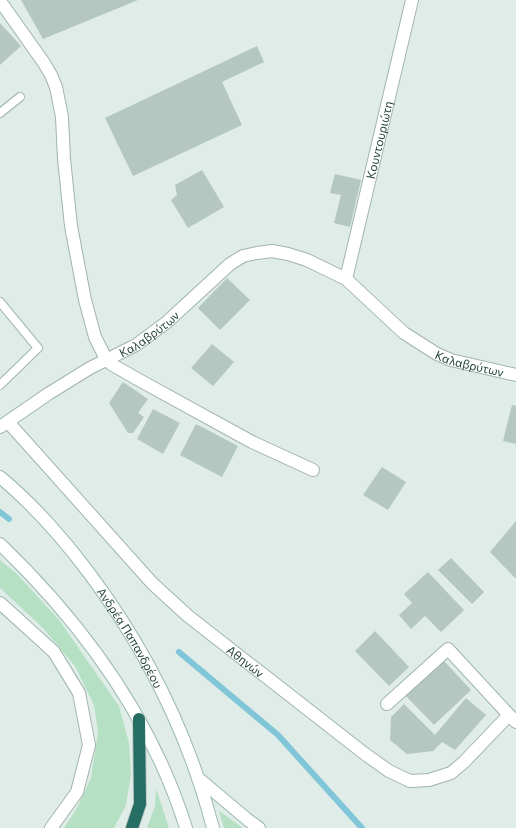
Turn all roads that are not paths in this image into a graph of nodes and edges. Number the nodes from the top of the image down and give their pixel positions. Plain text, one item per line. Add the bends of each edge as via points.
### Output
1 (412, 0) edge
2 (0, 1) edge
3 (20, 97) dead end
4 (0, 113) edge
5 (346, 279) junction
6 (0, 302) edge
7 (106, 359) junction
8 (516, 375) edge
9 (0, 385) edge
10 (4, 424) edge
11 (313, 470) dead end
12 (0, 477) edge
13 (0, 544) edge
14 (0, 603) edge
15 (387, 704) dead end
16 (513, 718) edge
17 (139, 719) junction
18 (198, 778) junction
19 (51, 828) edge
20 (132, 828) edge
21 (186, 828) edge
22 (213, 828) edge
23 (260, 828) edge

1 - 5 street, Κουντουριώτη
2 - 7 street, Καλαβρύτων via 52,75 56,87 62,117 71,226 84,300 95,337
3 - 4 lane
5 - 7 street, Καλαβρύτων via 307,260 288,254 272,251 243,256 220,272 167,322 136,345
5 - 8 street, Καλαβρύτων via 419,344 451,360
6 - 9 lane via 38,348
7 - 10 street
7 - 11 street via 252,442
10 - 16 street, Αθηνών via 169,600 388,771 410,781 429,780 451,773
12 - 18 street, Ανδρέα Παπανδρέου via 63,538 109,600 152,672
13 - 17 street via 50,595 82,635
14 - 19 street via 54,652 79,693 89,745 77,792
15 - 16 street via 448,649
17 - 20 highway via 140,804
17 - 21 street via 167,775
18 - 22 street, Ανδρέα Παπανδρέου
18 - 23 street

